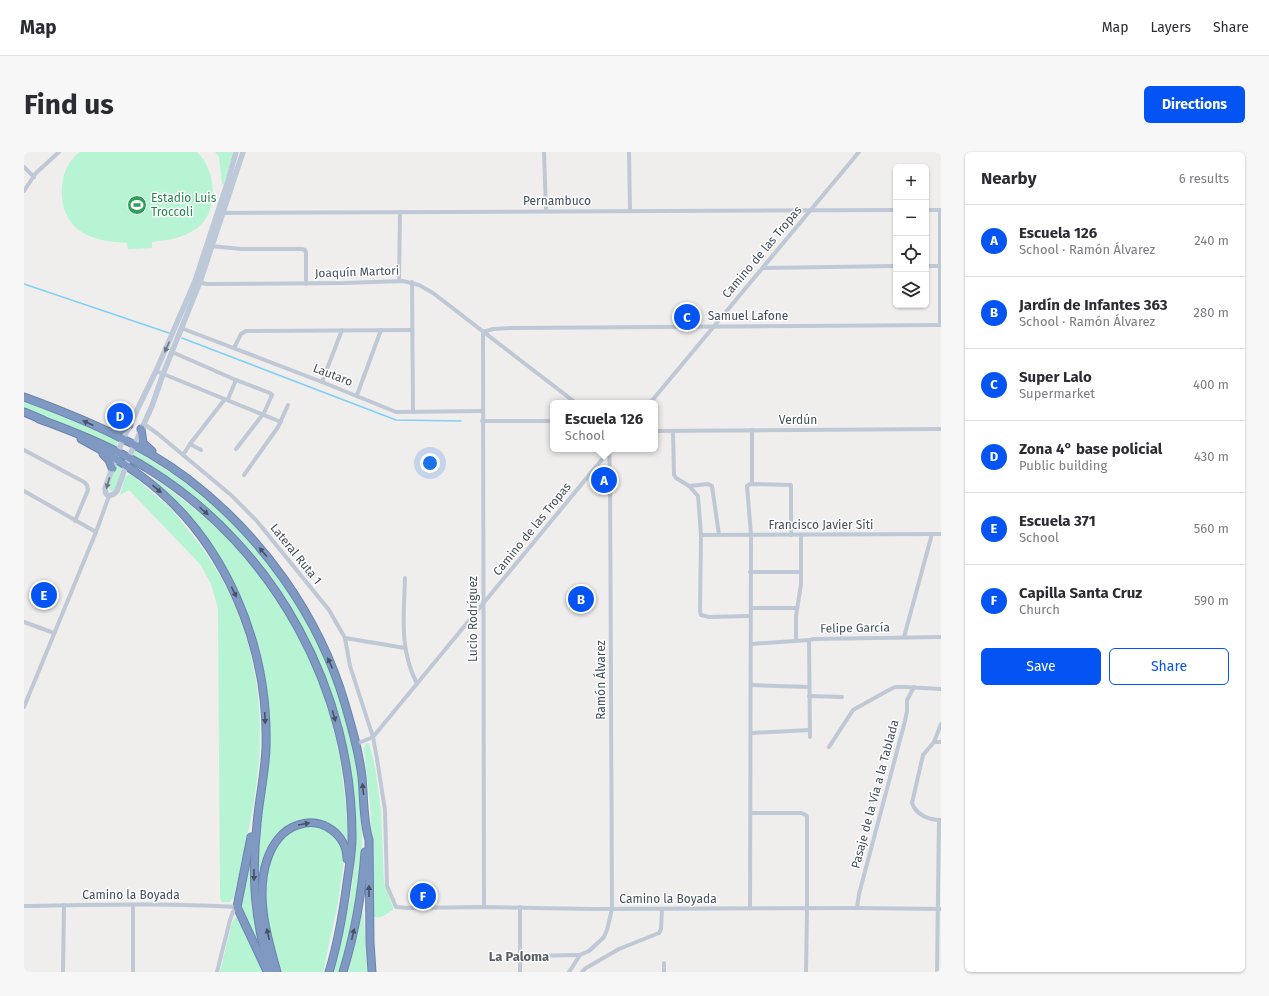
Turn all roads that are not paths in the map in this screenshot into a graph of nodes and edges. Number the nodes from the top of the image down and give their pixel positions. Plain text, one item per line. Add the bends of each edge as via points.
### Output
1 (59, 152) edge
2 (236, 152) edge
3 (544, 152) edge
4 (629, 152) edge
5 (859, 152) edge
6 (242, 153) edge
7 (24, 167) edge
8 (34, 177) junction
9 (24, 191) edge
10 (630, 210) junction
11 (810, 210) junction
12 (893, 210) edge
13 (929, 210) edge
14 (940, 210) edge
15 (546, 211) junction
16 (400, 212) junction
17 (220, 213) junction
18 (209, 246) junction
19 (893, 266) edge
20 (929, 266) edge
21 (939, 266) junction
22 (763, 268) junction
23 (399, 281) junction
24 (197, 282) junction
25 (412, 282) junction
26 (306, 284) junction
27 (941, 325) edge
28 (714, 326) junction
29 (181, 328) junction
30 (342, 330) junction
31 (381, 330) junction
32 (412, 330) junction
33 (483, 332) junction
34 (234, 348) junction
35 (172, 352) junction
36 (156, 371) junction
37 (163, 374) junction
38 (236, 380) junction
39 (322, 382) junction
40 (357, 395) junction
41 (24, 397) edge
42 (226, 399) junction
43 (572, 400) edge
44 (652, 400) edge
45 (141, 401) junction
46 (288, 405) dead end
47 (152, 406) junction
48 (24, 412) edge
49 (413, 412) junction
50 (482, 412) junction
51 (264, 413) junction
52 (39, 419) junction
53 (482, 421) junction
54 (550, 421) edge
55 (281, 422) junction
56 (129, 425) junction
57 (142, 426) junction
58 (752, 430) junction
59 (941, 430) edge
60 (658, 431) edge
61 (673, 431) junction
62 (109, 432) junction
63 (123, 439) junction
64 (190, 444) junction
65 (134, 445) junction
66 (236, 449) dead end
67 (101, 450) junction
68 (202, 450) dead end
69 (24, 451) edge
70 (608, 452) edge
71 (610, 452) edge
72 (117, 455) junction
73 (183, 455) junction
74 (129, 457) junction
75 (158, 459) junction
76 (126, 465) junction
77 (112, 468) junction
78 (151, 470) junction
79 (244, 475) dead end
80 (752, 484) junction
81 (689, 486) junction
82 (24, 492) edge
83 (109, 496) junction
84 (75, 521) junction
85 (96, 532) junction
86 (701, 534) junction
87 (932, 534) junction
88 (941, 534) edge
89 (719, 535) junction
90 (751, 535) junction
91 (791, 535) junction
92 (801, 535) junction
93 (750, 572) junction
94 (800, 572) junction
95 (405, 578) dead end
96 (483, 605) junction
97 (751, 608) junction
98 (797, 608) junction
99 (750, 616) junction
100 (24, 622) edge
101 (54, 633) junction
102 (904, 637) junction
103 (941, 637) edge
104 (345, 638) junction
105 (809, 640) junction
106 (796, 641) junction
107 (751, 644) junction
108 (405, 648) junction
109 (417, 684) junction
110 (751, 685) junction
111 (809, 687) junction
112 (914, 687) junction
113 (941, 688) edge
114 (809, 696) junction
115 (842, 698) dead end
116 (24, 707) edge
117 (941, 724) edge
118 (810, 730) junction
119 (751, 732) junction
120 (373, 737) junction
121 (810, 737) dead end
122 (934, 742) junction
123 (941, 742) edge
124 (356, 744) junction
125 (828, 747) dead end
126 (751, 813) junction
127 (940, 820) edge
128 (257, 824) junction
129 (365, 827) junction
130 (348, 875) junction
131 (64, 905) junction
132 (133, 905) junction
133 (24, 906) edge
134 (237, 907) junction
135 (396, 907) joint
136 (484, 907) junction
137 (520, 907) junction
138 (750, 908) junction
139 (807, 908) junction
140 (857, 908) junction
141 (612, 909) junction
142 (662, 909) junction
143 (939, 910) edge
144 (520, 956) junction
145 (580, 956) junction
146 (664, 964) dead end
147 (64, 972) edge
148 (133, 972) edge
149 (217, 972) edge
150 (269, 972) edge
151 (277, 972) edge
152 (329, 972) edge
153 (343, 972) edge
154 (372, 972) edge
155 (520, 972) edge
156 (569, 972) edge
157 (582, 972) edge
158 (664, 972) edge
159 (806, 972) edge
160 (937, 972) edge

1 - 8 street
2 - 17 street
3 - 15 street
4 - 10 street
5 - 11 street, Camino de las Tropas
6 - 17 street
7 - 8 street
8 - 9 street
10 - 11 street, Pernambuco
10 - 15 street, Pernambuco
11 - 12 street, Pernambuco
11 - 22 street, Camino de las Tropas
13 - 14 street
14 - 21 street
15 - 16 street, Pernambuco
16 - 17 street, Pernambuco
16 - 23 street
17 - 18 street
18 - 24 street
18 - 26 street via 305,250
19 - 22 street
20 - 21 street
21 - 27 street
22 - 28 street, Camino de las Tropas
23 - 25 street, Joaquín Martori
23 - 26 street, Joaquín Martori
24 - 26 street, Joaquín Martori
24 - 29 street
24 -> 36 street
25 - 32 street
25 - 33 street, Joaquín Martori via 433,293
27 - 28 street, Samuel Lafone
28 - 33 street, Samuel Lafone via 510,328
28 - 44 street, Camino de las Tropas
29 - 34 street, Lautaro
29 - 35 street
30 - 31 street
30 - 34 street via 246,331 241,334
30 - 39 street
31 - 32 street
31 - 40 street
32 - 49 street
33 - 43 street, Joaquín Martori
33 - 50 street, Lucio Rodríguez
34 - 39 street, Lautaro
35 - 37 street
35 - 38 street
36 - 37 street
36 - 45 street
37 - 42 street
37 - 47 street
38 - 42 street
38 - 51 street via 272,395
39 - 40 street, Lautaro
40 - 49 street, Lautaro via 396,412
62 -> 41 highway
42 - 51 street
42 - 64 street
45 - 47 street via 148,401
45 - 56 street
46 - 55 street
47 - 57 street
48 - 52 highway
49 - 50 street, Lautaro
50 - 53 street, Lucio Rodríguez
51 - 55 street
51 - 66 street
52 - 67 highway
52 - 72 highway via 92,439
53 - 54 street
53 - 96 street, Lucio Rodríguez
55 - 79 street
56 - 62 highway via 118,432
56 - 63 street
57 - 65 street
57 - 73 street, Lateral Ruta 1 via 158,434
57 - 75 highway via 143,443
58 - 59 street, Verdún
58 - 61 street, Verdún
58 - 80 street
60 - 61 street, Verdún
61 - 81 street via 674,475
62 - 63 highway
63 - 65 highway
63 - 72 street
64 - 68 street
64 - 73 street
65 - 74 street
65 - 75 highway
67 - 72 highway
67 - 77 highway
69 - 84 street via 87,485 88,490
70 - 96 street, Camino de las Tropas
71 - 141 street, Ramón Álvarez
72 - 74 highway
72 - 76 highway
72 - 77 street
73 - 104 street, Lateral Ruta 1 via 231,495 256,520 329,610
74 - 76 street
74 - 78 highway
124 -> 75 highway via 336,676 314,628 288,585 239,525 188,479
76 - 78 highway
76 - 83 street via 117,491
76 -> 128 highway via 162,493 197,532 229,582 247,624 260,675 266,726
77 -> 83 street via 106,488 106,494
78 -> 130 highway via 198,505 240,546 275,590 308,646 332,707 345,759 351,826
80 - 90 street via 747,486
80 - 91 street via 791,485
81 - 86 street via 697,495
81 - 89 street via 712,486
82 - 84 street
83 - 85 street
84 - 85 street
85 - 101 street
86 - 89 street, Francisco Javier Siti
86 - 99 street via 701,615
87 - 88 street, Francisco Javier Siti
87 - 92 street, Francisco Javier Siti
87 - 102 street, Felipe García
89 - 90 street, Francisco Javier Siti
90 - 91 street, Francisco Javier Siti
90 - 93 street
91 - 92 street, Francisco Javier Siti
92 - 94 street
93 - 94 street
93 - 97 street
94 - 98 street
95 - 108 street
96 - 109 street, Camino de las Tropas
96 - 136 street, Lucio Rodríguez
97 - 98 street
97 - 99 street
98 - 106 street
99 - 107 street
100 - 101 street
101 - 116 street
102 - 103 street
102 - 105 street, Felipe García
104 - 108 street
104 - 120 street, Lateral Ruta 1 via 350,666
105 - 106 street, Felipe García
105 - 111 street
106 - 107 street, Felipe García
107 - 110 street
108 - 109 street via 410,670
109 - 120 street, Camino de las Tropas
110 - 111 street
110 - 119 street
111 - 114 street
112 - 113 street
112 - 125 street via 895,687 853,710
112 - 140 street, Pasaje de la Vía a la Tablada via 907,700 905,721
114 - 115 street
114 - 118 street
117 - 122 street
118 - 119 street
118 - 121 street
119 - 126 street
120 - 124 street, Camino de las Tropas
120 - 135 street, Lateral Ruta 1 via 385,810 387,886
122 - 123 street
122 - 127 street via 923,755 912,803 920,814
129 -> 124 highway via 365,808
126 - 138 street
126 - 139 street via 806,815
127 - 143 street
128 - 134 highway via 252,834
128 -> 150 highway via 255,898
153 -> 129 highway via 360,896
154 -> 129 highway via 369,840
151 -> 130 highway via 264,917 262,892 266,861 274,844 283,834 298,825 311,823 326,826 336,833 345,847
130 - 152 highway via 338,940
131 - 132 street, Camino la Boyada
131 - 133 street, Camino la Boyada
131 - 147 street
132 - 134 street, Camino la Boyada
132 - 148 street
134 - 149 street via 230,920
134 - 150 highway
135 - 136 street, Camino la Boyada
136 - 137 street, Camino la Boyada
137 - 141 street, Camino la Boyada
137 - 144 street
138 - 139 street, Camino la Boyada
138 - 142 street, Camino la Boyada
139 - 140 street, Camino la Boyada
139 - 159 street
140 - 143 street, Camino la Boyada
141 - 142 street, Camino la Boyada
141 - 145 street, Ramón Álvarez via 604,937
142 - 157 street via 659,933 619,948
143 - 160 street
144 - 145 street
144 - 155 street
145 - 156 street, Ramón Álvarez
146 - 158 street

